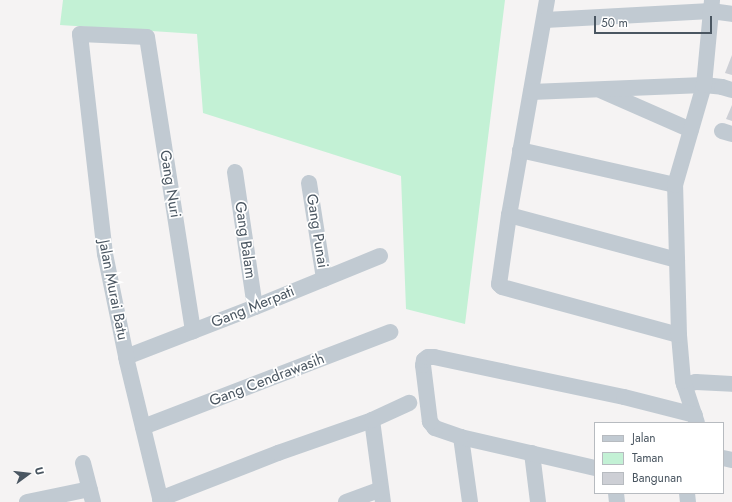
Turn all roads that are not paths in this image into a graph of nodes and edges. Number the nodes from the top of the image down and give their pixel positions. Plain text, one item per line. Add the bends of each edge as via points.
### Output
1 (547, 0) edge
2 (712, 5) edge
3 (732, 14) edge
4 (544, 20) junction
5 (147, 38) joint
6 (704, 85) junction
7 (599, 90) junction
8 (732, 90) edge
9 (531, 92) junction
10 (691, 130) junction
11 (520, 150) junction
12 (235, 172) dead end
13 (309, 183) dead end
14 (676, 184) junction
15 (509, 215) junction
16 (380, 256) dead end
17 (677, 260) junction
18 (324, 279) junction
19 (255, 307) junction
20 (193, 331) junction
21 (390, 332) dead end
22 (679, 335) junction
23 (126, 357) junction
24 (732, 384) edge
25 (684, 385) junction
26 (410, 403) dead end
27 (696, 419) edge
28 (372, 420) junction
29 (143, 427) junction
30 (461, 437) junction
31 (532, 453) junction
32 (83, 464) dead end
33 (594, 468) edge
34 (92, 495) edge
35 (382, 495) edge
36 (161, 500) edge
37 (27, 502) edge
38 (346, 502) edge
39 (470, 502) edge
40 (538, 502) edge

1 - 4 street
2 - 3 street
2 - 4 street
2 - 6 street
4 - 9 street
5 - 20 street, Gang Nuri
5 - 23 street, Jalan Murai Batu via 80,34 105,254
6 - 7 street
6 - 8 street
6 - 10 street
7 - 9 street
7 - 10 street
9 - 11 street
10 - 14 street
11 - 14 street
11 - 15 street
12 - 19 street, Gang Balam
13 - 18 street, Gang Punai
14 - 17 street
15 - 17 street
15 - 22 street via 500,286
16 - 18 street, Gang Merpati
17 - 22 street
18 - 19 street, Gang Merpati
19 - 20 street, Gang Merpati
20 - 23 street, Gang Merpati
21 - 29 street, Gang Cendrawasih
22 - 25 street
23 - 29 street, Jalan Murai Batu
24 - 25 street via 696,382
25 - 27 street
26 - 28 street
27 - 30 street via 624,397 428,357 423,365 430,422 435,428
28 - 35 street
28 - 36 street via 278,453
29 - 36 street, Jalan Murai Batu
30 - 31 street
30 - 39 street
31 - 33 street
31 - 40 street
32 - 34 street
34 - 37 street
35 - 38 street

